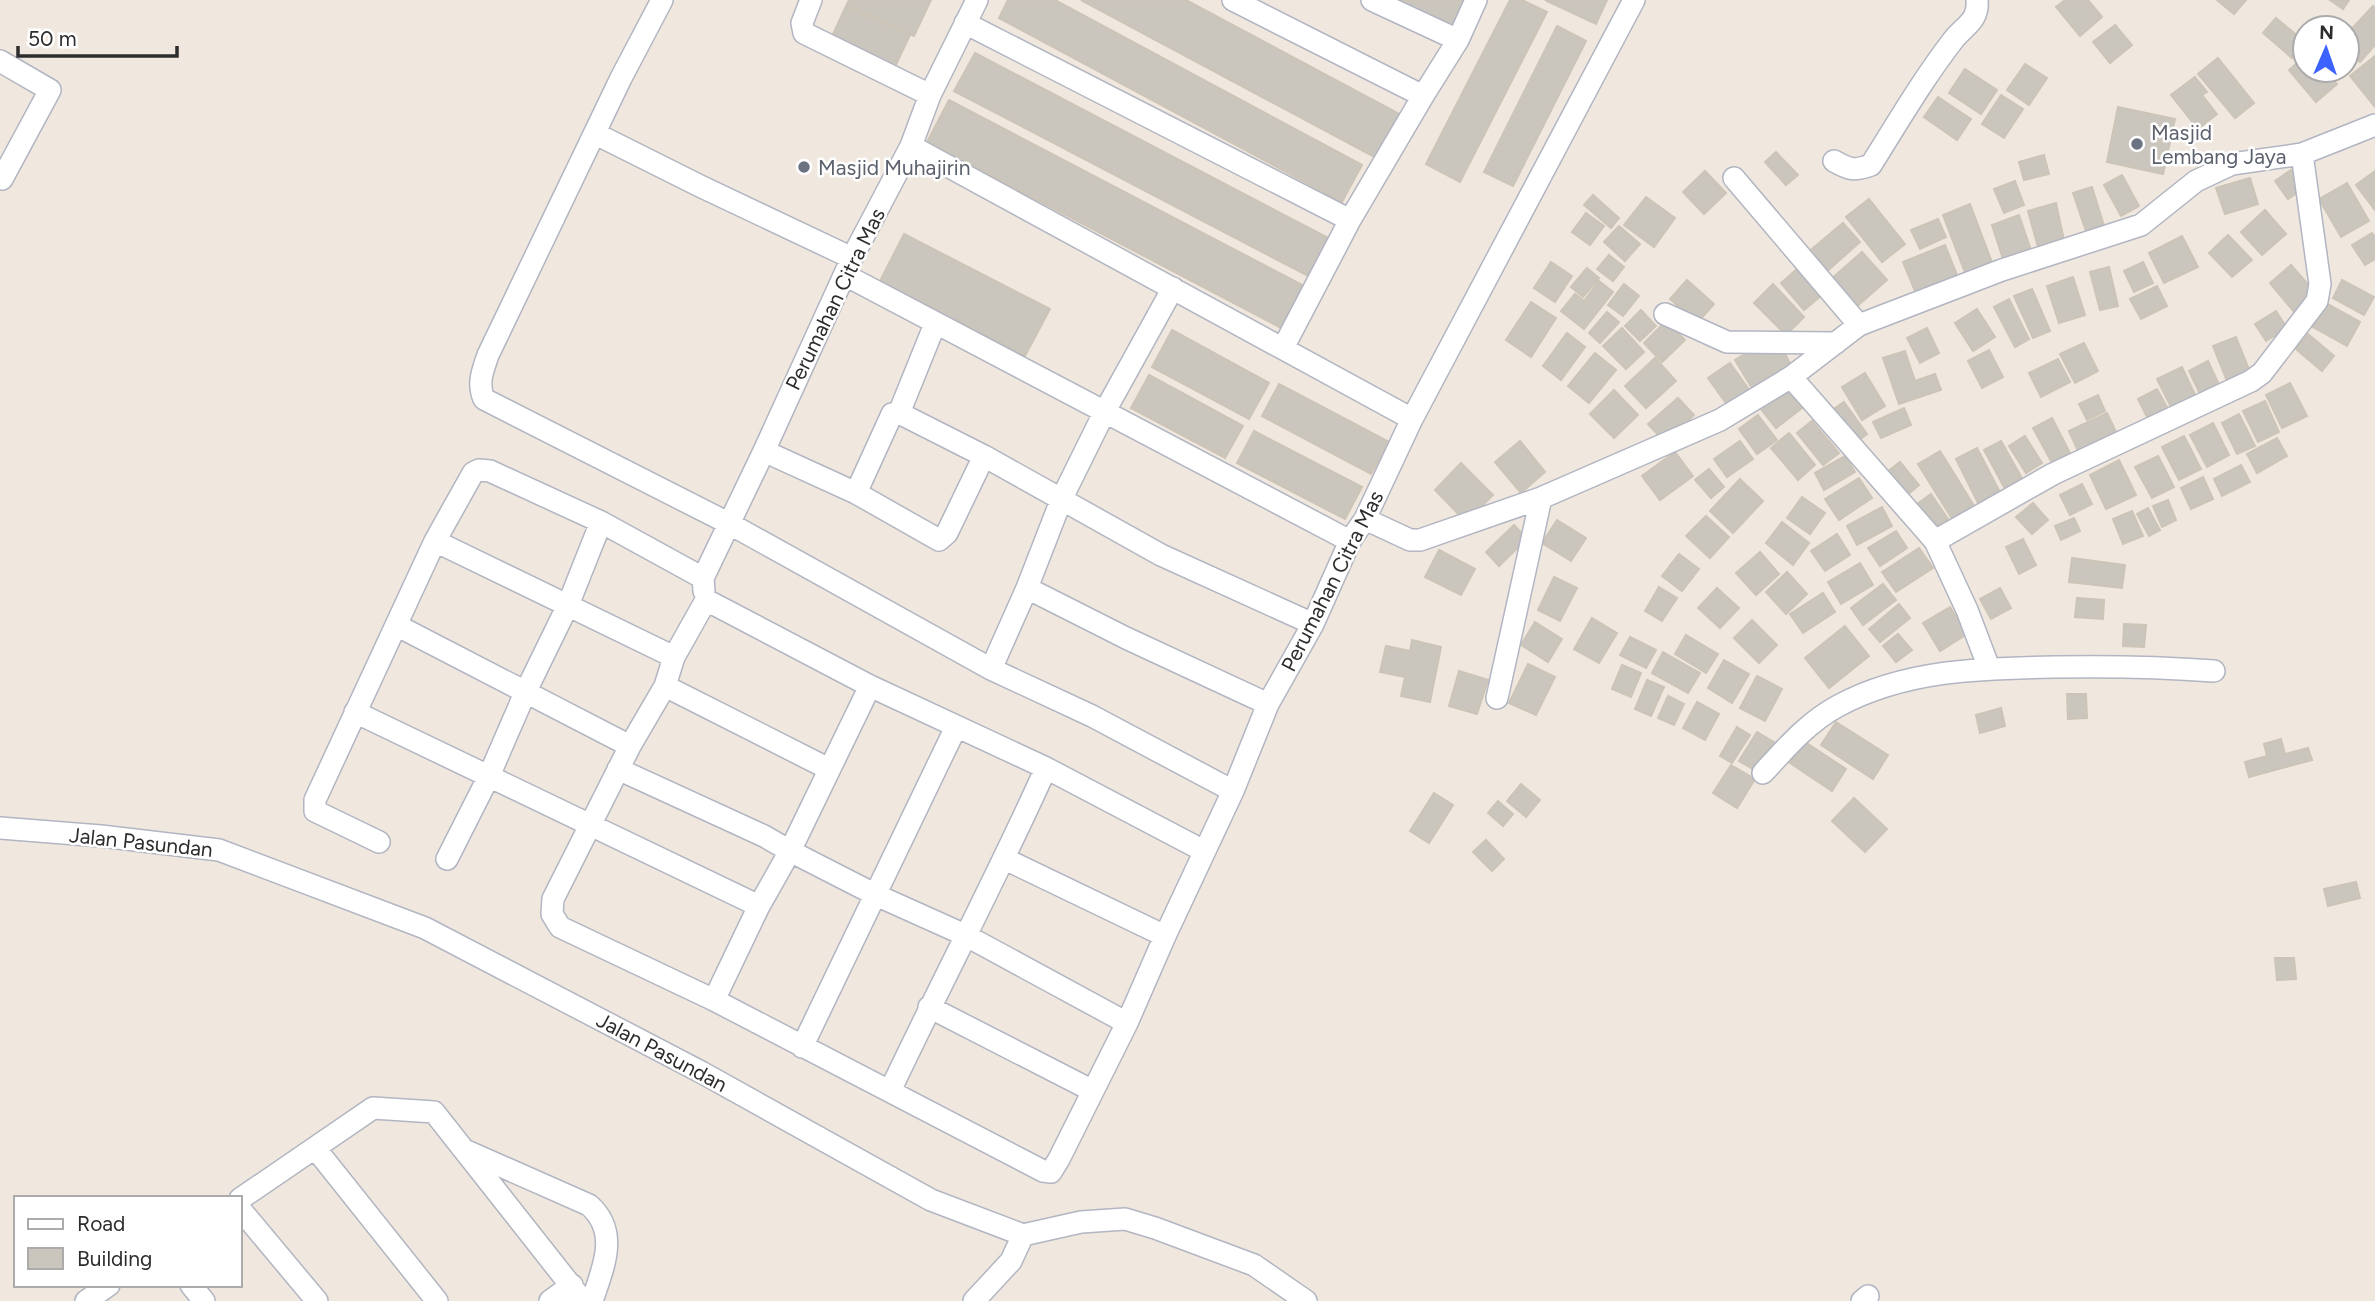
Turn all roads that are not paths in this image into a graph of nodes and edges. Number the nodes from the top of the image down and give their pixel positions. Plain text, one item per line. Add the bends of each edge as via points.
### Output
1 (662, 0) edge
2 (811, 0) edge
3 (976, 0) edge
4 (1233, 0) edge
5 (1371, 0) edge
6 (1476, 0) edge
7 (1634, 0) edge
8 (1977, 0) edge
9 (965, 23) junction
10 (1458, 40) junction
11 (0, 61) edge
12 (930, 95) junction
13 (1423, 96) junction
14 (2375, 125) edge
15 (596, 134) junction
16 (911, 146) junction
17 (2302, 154) junction
18 (1835, 161) dead end
19 (1734, 178) dead end
20 (1, 180) edge
21 (1350, 220) junction
22 (849, 267) junction
23 (1173, 288) junction
24 (1665, 314) dead end
25 (935, 324) junction
26 (1860, 325) junction
27 (1836, 343) junction
28 (1283, 348) junction
29 (1791, 377) junction
30 (1105, 411) junction
31 (899, 413) junction
32 (1412, 419) junction
33 (764, 452) junction
34 (984, 456) junction
35 (856, 493) junction
36 (1062, 498) junction
37 (1541, 498) junction
38 (1365, 519) junction
39 (601, 522) junction
40 (730, 524) junction
41 (435, 541) junction
42 (1350, 541) junction
43 (1935, 541) junction
44 (703, 578) junction
45 (1027, 588) junction
46 (706, 600) junction
47 (568, 605) junction
48 (1313, 624) junction
49 (396, 625) junction
50 (674, 657) junction
51 (1989, 668) junction
52 (991, 669) junction
53 (2214, 671) dead end
54 (665, 686) junction
55 (870, 686) junction
56 (525, 694) junction
57 (1497, 698) dead end
58 (1268, 704) junction
59 (355, 712) junction
60 (956, 727) junction
61 (630, 746) junction
62 (1046, 768) junction
63 (618, 769) junction
64 (829, 769) junction
65 (1763, 773) dead end
66 (489, 776) junction
67 (1233, 790) junction
68 (590, 825) junction
69 (0, 828) edge
70 (379, 842) dead end
71 (790, 851) junction
72 (1204, 851) junction
73 (447, 859) dead end
74 (1005, 859) junction
75 (876, 895) junction
76 (760, 906) junction
77 (965, 935) junction
78 (1165, 936) junction
79 (714, 1000) junction
80 (929, 1007) junction
81 (1127, 1023) junction
82 (802, 1046) junction
83 (890, 1091) junction
84 (1093, 1091) junction
85 (315, 1148) junction
86 (464, 1150) junction
87 (242, 1198) edge
88 (242, 1211) edge
89 (1023, 1235) junction
90 (106, 1287) edge
91 (193, 1287) edge
92 (577, 1293) edge
93 (86, 1301) edge
94 (204, 1301) edge
95 (317, 1301) edge
96 (437, 1301) edge
97 (550, 1301) edge
98 (592, 1301) edge
99 (975, 1301) edge
100 (1306, 1301) edge

1 - 15 street
2 - 12 street via 802,23 804,33
3 - 9 street, Perumahan Citra Mas
4 - 13 street
5 - 10 street
6 - 10 street
7 - 32 street, Perumahan Citra Mas
8 - 18 street via 1974,20 1927,75 1871,165 1849,169
9 - 12 street, Perumahan Citra Mas
9 - 21 street
10 - 13 street
11 - 20 street via 50,90
12 - 16 street, Perumahan Citra Mas
13 - 21 street
14 - 17 street
15 - 22 street
15 - 40 street via 488,355 481,392 484,399
16 - 22 street, Perumahan Citra Mas
16 - 23 street
17 - 26 street via 2232,164 2196,181 2141,225 2002,270
17 - 43 street via 2319,294 2262,373 2053,474
19 - 26 street
21 - 28 street
22 - 25 street
22 - 33 street, Perumahan Citra Mas
23 - 28 street
23 - 30 street
24 - 27 street via 1727,342
25 - 30 street
25 - 31 street
26 - 27 street
27 - 29 street
28 - 32 street
29 - 37 street via 1720,420
29 - 43 street
30 - 36 street
30 - 42 street
31 - 34 street
31 - 35 street via 892,414
32 - 38 street, Perumahan Citra Mas
33 - 35 street
33 - 40 street, Perumahan Citra Mas
34 - 35 street via 947,533 939,540
34 - 36 street
36 - 45 street
36 - 48 street via 1161,555
37 - 38 street via 1420,540 1410,540
37 - 57 street
38 - 42 street, Perumahan Citra Mas
39 - 41 street via 491,471 479,470 470,477
39 - 44 street
39 - 47 street
40 - 44 street, Perumahan Citra Mas
40 - 52 street
41 - 47 street
41 - 49 street
42 - 48 street, Perumahan Citra Mas
43 - 51 street
44 - 46 street
45 - 52 street
45 - 58 street
46 - 50 street
46 - 55 street
47 - 50 street
47 - 56 street
48 - 58 street, Perumahan Citra Mas
49 - 56 street
49 - 59 street
50 - 54 street
51 - 53 street via 2142,666
51 - 65 street via 1891,683 1838,706 1807,727
52 - 67 street
54 - 61 street
54 - 64 street
55 - 60 street
55 - 64 street
56 - 61 street
56 - 66 street
58 - 67 street, Perumahan Citra Mas
59 - 66 street
59 - 70 street via 319,787 315,811
60 - 62 street
60 - 75 street
61 - 63 street
62 - 72 street
62 - 74 street
63 - 68 street
63 - 71 street
64 - 71 street
66 - 68 street
66 - 73 street
67 - 72 street, Perumahan Citra Mas
68 - 76 street
68 - 79 street via 552,899 552,914 560,928
69 - 89 street, Jalan Pasundan via 219,850 425,928 701,1072 931,1200
71 - 75 street
71 - 76 street
72 - 78 street, Perumahan Citra Mas
74 - 77 street
74 - 78 street
75 - 77 street
75 - 82 street
76 - 79 street
77 - 80 street
77 - 81 street
78 - 81 street, Perumahan Citra Mas
79 - 82 street
80 - 83 street
80 - 84 street
81 - 84 street, Perumahan Citra Mas
82 - 83 street
83 - 84 street, Perumahan Citra Mas via 1051,1172
85 - 86 street via 373,1108 434,1112
85 - 87 street
85 - 96 street
86 - 92 street
86 - 98 street via 589,1205 597,1213 604,1224 607,1256
88 - 95 street
89 - 99 street via 1011,1261
89 - 100 street via 1081,1222 1125,1219 1254,1265
90 - 93 street
91 - 94 street
92 - 97 street

